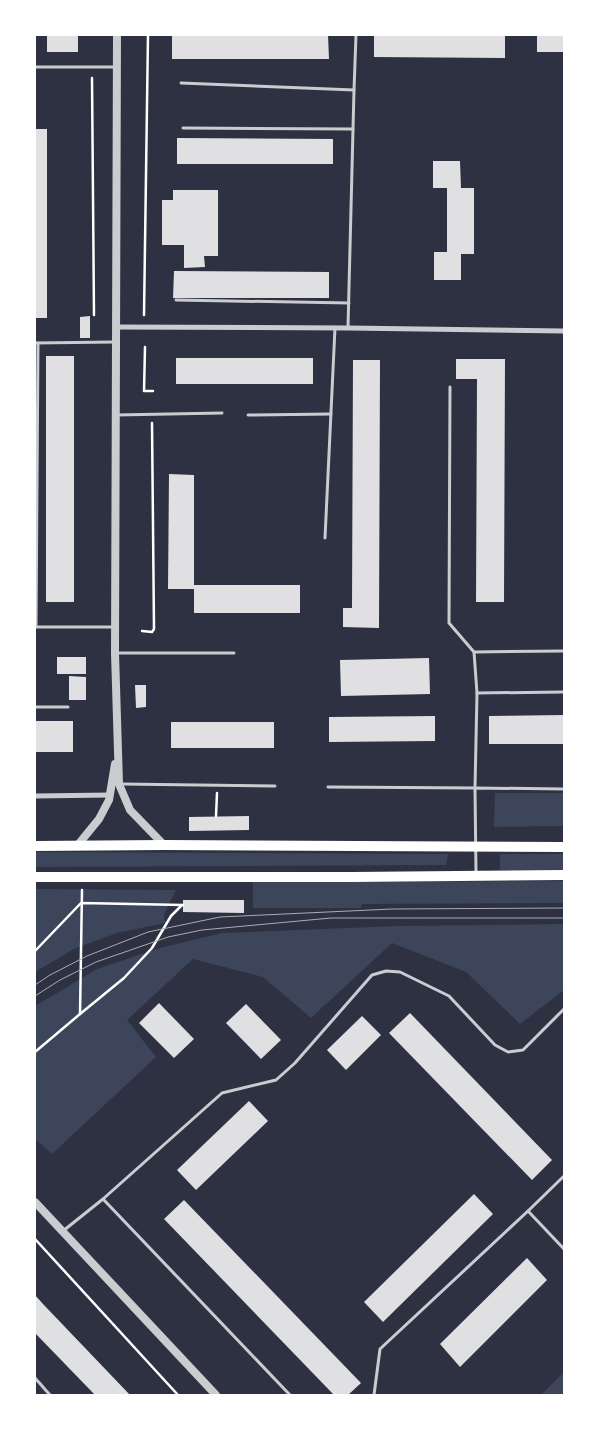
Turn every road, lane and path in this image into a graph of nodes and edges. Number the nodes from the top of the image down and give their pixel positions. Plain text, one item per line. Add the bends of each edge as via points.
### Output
1 (117, 35) edge
2 (148, 35) edge
3 (356, 35) edge
4 (35, 66) edge
5 (116, 67) junction
6 (92, 78) dead end
7 (181, 84) dead end
8 (354, 90) junction
9 (183, 128) dead end
10 (353, 129) junction
11 (176, 300) dead end
12 (349, 303) junction
13 (94, 314) dead end
14 (144, 315) dead end
15 (115, 327) junction
16 (335, 328) junction
17 (348, 328) junction
18 (564, 331) edge
19 (115, 342) junction
20 (37, 343) edge
21 (145, 347) dead end
22 (450, 387) dead end
23 (153, 391) dead end
24 (222, 413) dead end
25 (331, 414) junction
26 (115, 415) junction
27 (248, 415) dead end
28 (152, 422) dead end
29 (325, 538) dead end
30 (36, 627) edge
31 (115, 628) junction
32 (142, 632) dead end
33 (564, 651) edge
34 (115, 652) junction
35 (474, 652) junction
36 (234, 653) dead end
37 (564, 692) edge
38 (477, 693) junction
39 (35, 707) edge
40 (68, 707) dead end
41 (118, 749) junction
42 (119, 784) junction
43 (217, 786) junction
44 (275, 786) dead end
45 (328, 787) dead end
46 (475, 788) junction
47 (564, 789) edge
48 (110, 795) junction
49 (35, 796) edge
50 (216, 816) dead end
51 (164, 845) junction
52 (35, 846) edge
53 (77, 846) junction
54 (476, 846) junction
55 (564, 847) edge
56 (564, 874) edge
57 (476, 875) junction
58 (35, 877) edge
59 (82, 877) junction
60 (82, 902) junction
61 (35, 951) edge
62 (564, 1009) edge
63 (80, 1014) junction
64 (35, 1052) edge
65 (564, 1176) edge
66 (103, 1198) junction
67 (35, 1202) edge
68 (528, 1211) junction
69 (63, 1231) junction
70 (35, 1239) edge
71 (564, 1249) edge
72 (35, 1378) edge
73 (50, 1395) edge
74 (178, 1395) edge
75 (216, 1395) edge
76 (290, 1395) edge
77 (374, 1395) edge

1 - 5 street
2 - 14 path
3 - 8 lane
4 - 5 lane
5 - 15 street
6 - 13 path
7 - 8 lane
8 - 10 lane
9 - 10 lane
10 - 12 lane
11 - 12 lane
12 - 17 lane
15 - 16 street
15 - 19 street
16 - 17 street
16 - 25 lane
17 - 18 street
19 - 20 lane
19 - 26 street
20 - 30 lane
21 - 23 path via 144,391
22 - 35 lane via 449,623
24 - 26 lane
25 - 27 lane
25 - 29 lane
26 - 31 street
28 - 32 path via 154,628 152,632
30 - 31 lane
31 - 34 street
33 - 35 lane
34 - 36 lane
34 - 41 street
35 - 38 lane
37 - 38 lane
38 - 46 lane
39 - 40 lane
41 - 42 street
41 - 48 street
42 - 43 lane
42 - 51 street via 130,810
43 - 44 lane
43 - 50 path
45 - 46 lane
46 - 47 lane
46 - 54 lane
48 - 49 street
48 - 53 street via 99,819
51 - 53 highway
51 - 54 highway
52 - 53 highway
54 - 55 highway
54 - 57 lane
56 - 57 highway
57 - 59 highway
58 - 59 highway
59 - 60 path
60 - 61 path
60 - 63 path
60 - 63 path via 183,905 170,916 152,948 124,978
62 - 66 lane via 523,1050 508,1052 495,1045 449,996 400,972 372,975 295,1063 276,1080 222,1093
63 - 64 path
65 - 68 lane
66 - 69 lane
66 - 76 lane
67 - 69 street
68 - 71 lane
68 - 77 lane via 380,1349
69 - 75 street
70 - 74 path
72 - 73 lane

